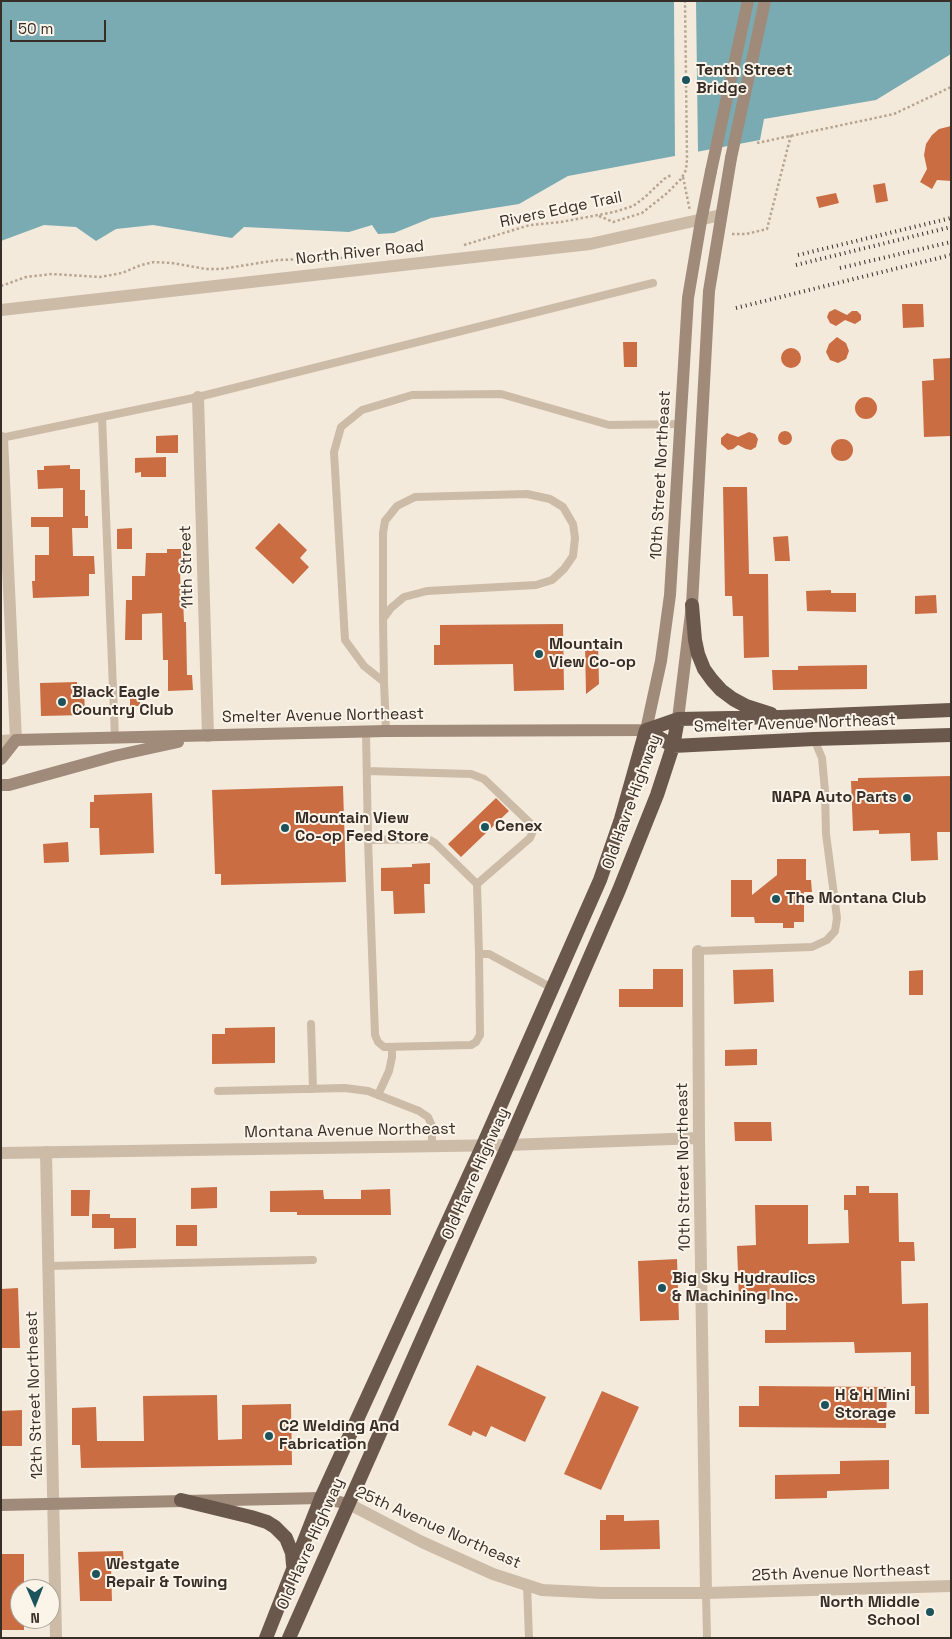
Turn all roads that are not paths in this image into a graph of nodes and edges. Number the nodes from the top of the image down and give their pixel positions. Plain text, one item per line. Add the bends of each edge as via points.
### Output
1 (748, 1) edge
2 (765, 1) edge
3 (721, 215) junction
4 (696, 222) junction
5 (654, 283) dead end
6 (1, 310) edge
7 (198, 398) junction
8 (102, 417) junction
9 (680, 424) junction
10 (2, 438) edge
11 (692, 605) junction
12 (383, 619) junction
13 (384, 682) junction
14 (951, 710) edge
15 (781, 718) junction
16 (678, 719) junction
17 (646, 730) junction
18 (386, 731) junction
19 (366, 732) junction
20 (951, 735) edge
21 (208, 736) junction
22 (115, 738) junction
23 (814, 739) junction
24 (16, 740) junction
25 (1, 741) edge
26 (673, 746) junction
27 (1, 759) edge
28 (366, 771) junction
29 (1, 785) edge
30 (368, 840) junction
31 (477, 884) junction
32 (698, 951) joint
33 (479, 954) junction
34 (552, 988) junction
35 (311, 1024) dead end
36 (392, 1047) junction
37 (313, 1089) junction
38 (218, 1091) dead end
39 (378, 1095) junction
40 (699, 1138) junction
41 (483, 1145) junction
42 (508, 1145) junction
43 (432, 1146) junction
44 (46, 1152) junction
45 (1, 1153) edge
46 (313, 1260) dead end
47 (48, 1266) junction
48 (321, 1498) junction
49 (182, 1500) junction
50 (54, 1503) junction
51 (349, 1504) junction
52 (1, 1505) edge
53 (293, 1568) junction
54 (528, 1585) junction
55 (951, 1586) edge
56 (706, 1593) junction
57 (56, 1638) edge
58 (266, 1638) edge
59 (289, 1638) edge
60 (529, 1638) edge
61 (707, 1638) edge

1 - 4 main road, 10th Street Northeast, bridge via 711,171
2 - 3 main road, bridge
3 - 4 street, North River Road
3 - 11 main road via 709,291
4 - 6 street, North River Road via 590,244
4 - 9 main road, 10th Street Northeast
5 - 7 lane
7 - 8 lane
7 - 21 street, 11th Street
8 - 10 lane
8 - 22 lane
9 - 13 lane via 609,425 501,394 412,396 362,410 341,427 334,452 346,640 364,666
9 - 17 main road, 10th Street Northeast via 670,595 661,662
10 - 24 street
11 - 15 highway via 698,654 712,680 733,699
11 - 16 main road
12 - 12 lane via 404,597 427,591 536,585 552,580 574,556 573,524 563,507 550,499 527,494 415,496 397,506 386,521 383,533
12 - 13 lane
13 - 18 lane
14 - 15 highway, Smelter Avenue Northeast
15 - 16 highway, Smelter Avenue Northeast
16 - 17 highway, Smelter Avenue Northeast
16 - 26 highway, Old Havre Highway
17 - 18 main road, Smelter Avenue Northeast
17 - 26 highway, Smelter Avenue Northeast
17 - 34 highway, Old Havre Highway via 600,880
18 - 19 main road, Smelter Avenue Northeast
19 - 21 main road, Smelter Avenue Northeast
19 - 28 lane
20 - 23 highway, Smelter Avenue Northeast
21 - 22 main road, Smelter Avenue Northeast
21 - 29 main road
22 - 24 main road, Smelter Avenue Northeast
23 - 26 highway, Smelter Avenue Northeast
23 - 32 lane via 822,758 826,834 837,918 835,931 822,944 812,948
24 - 25 street, Smelter Avenue Northeast
24 - 27 main road
26 - 42 highway, Old Havre Highway via 619,890
28 - 30 lane
28 - 31 lane via 471,774 484,779 530,823 533,831 530,838
30 - 31 lane via 428,839
30 - 36 lane via 375,1035 384,1047
31 - 33 lane
32 - 40 street, 10th Street Northeast
33 - 34 lane via 489,954
33 - 36 lane via 480,1035 476,1042 471,1045
34 - 41 highway, Old Havre Highway
35 - 37 lane
36 - 39 lane via 389,1070
37 - 38 lane
37 - 39 lane via 345,1088
39 - 43 lane via 428,1117 432,1126
40 - 42 street, Montana Avenue Northeast
40 - 56 street, 10th Street Northeast
41 - 42 street, Montana Avenue Northeast
41 - 43 street, Montana Avenue Northeast
41 - 48 highway, Old Havre Highway
42 - 51 highway, Old Havre Highway
43 - 44 street, Montana Avenue Northeast
44 - 45 street, Montana Avenue Northeast
44 - 47 street, 12th Street Northeast
46 - 47 lane
47 - 50 street, 12th Street Northeast
48 - 49 main road, 25th Avenue Northeast
48 - 51 main road, 25th Avenue Northeast
48 - 53 highway, Old Havre Highway
49 - 50 main road, 25th Avenue Northeast
49 - 53 highway via 267,1522 286,1538
50 - 52 main road, 25th Avenue Northeast
50 - 57 street, 12th Street Northeast
51 - 54 street, 25th Avenue Northeast via 422,1542 493,1574
51 - 59 highway, Old Havre Highway
53 - 58 highway, Old Havre Highway
54 - 56 street, 25th Avenue Northeast via 542,1590 602,1593
54 - 60 lane
55 - 56 street, 25th Avenue Northeast
56 - 61 lane

